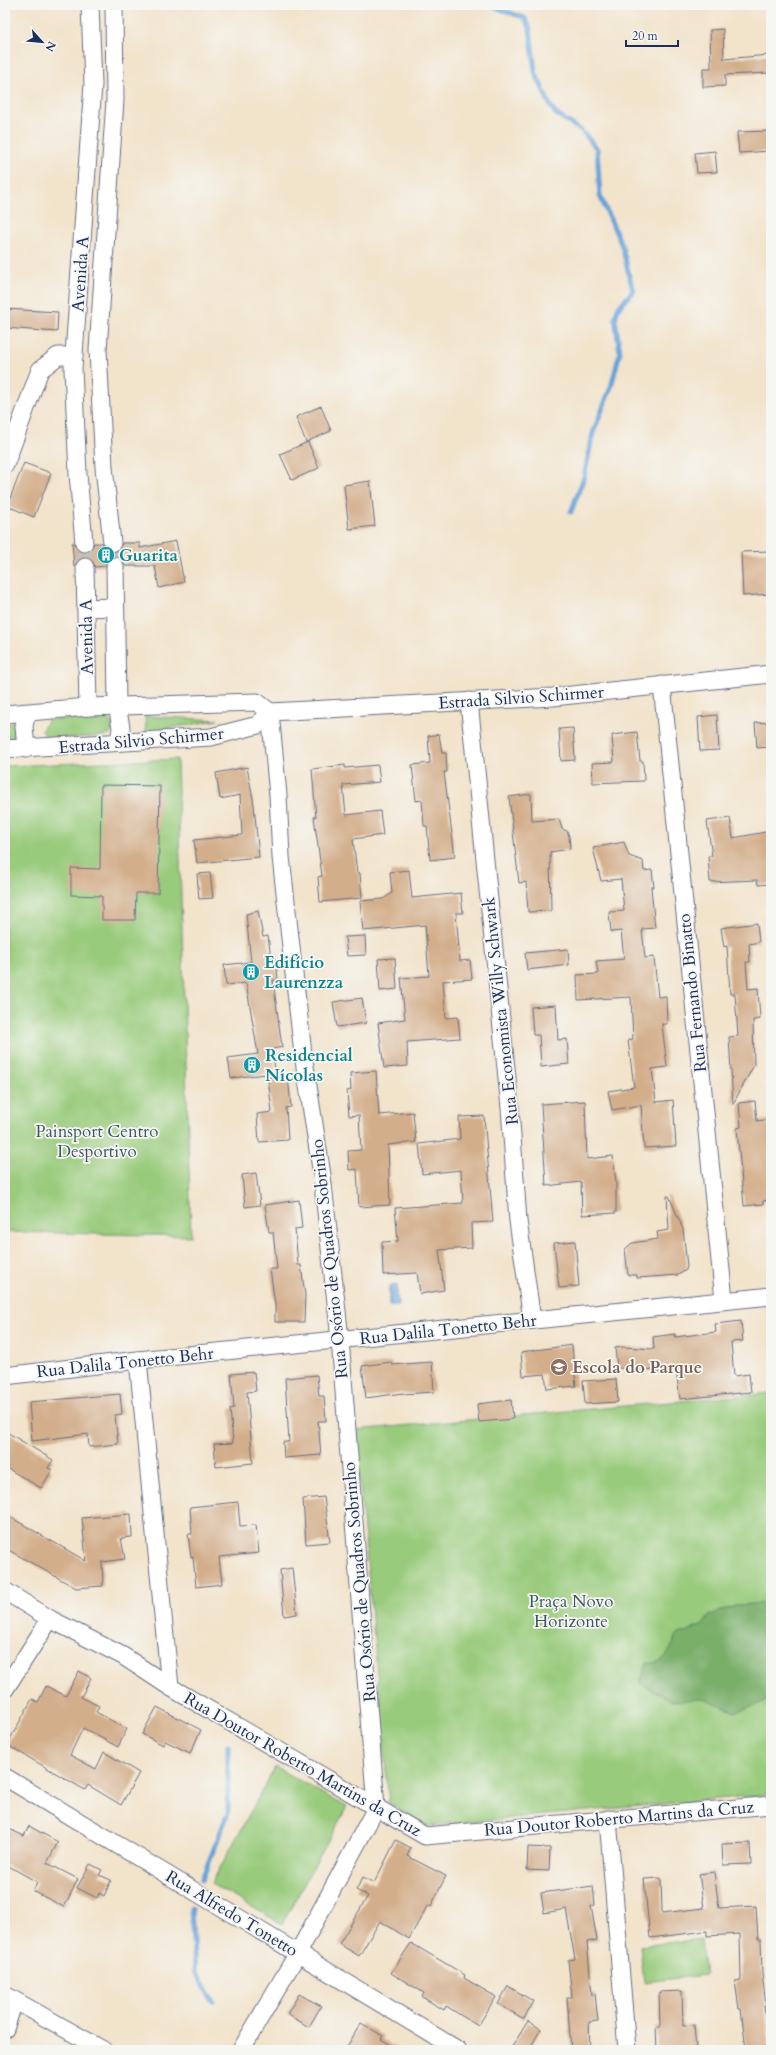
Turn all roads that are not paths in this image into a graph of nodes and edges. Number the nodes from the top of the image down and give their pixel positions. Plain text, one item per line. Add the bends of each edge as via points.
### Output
1 (90, 5) edge
2 (114, 5) edge
3 (74, 356) junction
4 (5, 465) edge
5 (110, 519) junction
6 (82, 521) junction
7 (84, 543) tunnel mouth
8 (112, 543) tunnel mouth
9 (115, 566) tunnel mouth
10 (85, 567) tunnel mouth
11 (115, 607) junction
12 (86, 608) junction
13 (771, 674) edge
14 (662, 685) junction
15 (469, 701) junction
16 (117, 705) junction
17 (88, 707) junction
18 (270, 712) junction
19 (27, 713) junction
20 (5, 714) edge
21 (119, 742) junction
22 (5, 749) edge
23 (26, 749) junction
24 (771, 1296) edge
25 (724, 1300) junction
26 (532, 1320) junction
27 (340, 1339) junction
28 (138, 1360) junction
29 (5, 1376) edge
30 (5, 1591) edge
31 (50, 1619) junction
32 (170, 1687) junction
33 (5, 1689) edge
34 (5, 1777) edge
35 (771, 1805) edge
36 (376, 1808) junction
37 (608, 1819) junction
38 (298, 1953) junction
39 (10, 1998) edge
40 (5, 2029) edge
41 (103, 2050) edge
42 (241, 2050) edge
43 (458, 2050) edge
44 (626, 2050) edge

1 - 3 street, Avenida A via 93,84
2 - 5 street, Avenida A via 115,100 98,350 104,467
3 - 4 street via 58,356 40,370
3 - 6 street, Avenida A
5 - 6 street
5 - 8 street, Avenida A
6 - 7 street, Avenida A
9 - 11 street, Avenida A
10 - 12 street, Avenida A
11 - 12 street
11 - 16 street, Avenida A
12 - 17 street, Avenida A
13 - 14 street, Estrada Silvio Schirmer
14 - 15 street, Estrada Silvio Schirmer via 553,697
14 - 25 street, Rua Fernando Binatto
15 - 18 street, Estrada Silvio Schirmer
15 - 26 street, Rua Economista Willy Schwark via 510,1108 518,1221
16 - 17 street, Estrada Silvio Schirmer
16 - 18 street, Estrada Silvio Schirmer via 257,702
16 - 21 street, Avenida A via 121,728
17 - 19 street, Estrada Silvio Schirmer
18 - 21 street, Estrada Silvio Schirmer via 258,725 211,737
18 - 27 street, Rua Osório de Quadros Sobrinho via 281,857 303,1054 322,1175
19 - 20 street, Estrada Silvio Schirmer
19 - 23 street via 24,726
21 - 23 street, Estrada Silvio Schirmer
22 - 23 street, Estrada Silvio Schirmer
24 - 25 street, Rua Dalila Tonetto Behr
25 - 26 street, Rua Dalila Tonetto Behr
26 - 27 street, Rua Dalila Tonetto Behr
27 - 28 street, Rua Dalila Tonetto Behr
27 - 36 street, Rua Osório de Quadros Sobrinho
28 - 29 street, Rua Dalila Tonetto Behr
28 - 32 street
30 - 31 street, Rua Doutor Roberto Martins da Cruz
31 - 32 street, Rua Doutor Roberto Martins da Cruz via 123,1656
31 - 33 street
32 - 36 street, Rua Doutor Roberto Martins da Cruz
34 - 38 street, Rua Alfredo Tonetto
35 - 37 street, Rua Doutor Roberto Martins da Cruz
36 - 37 street, Rua Doutor Roberto Martins da Cruz via 425,1836
36 - 38 street
37 - 44 street
38 - 42 street
38 - 43 street, Rua Alfredo Tonetto
39 - 40 street
39 - 41 street

